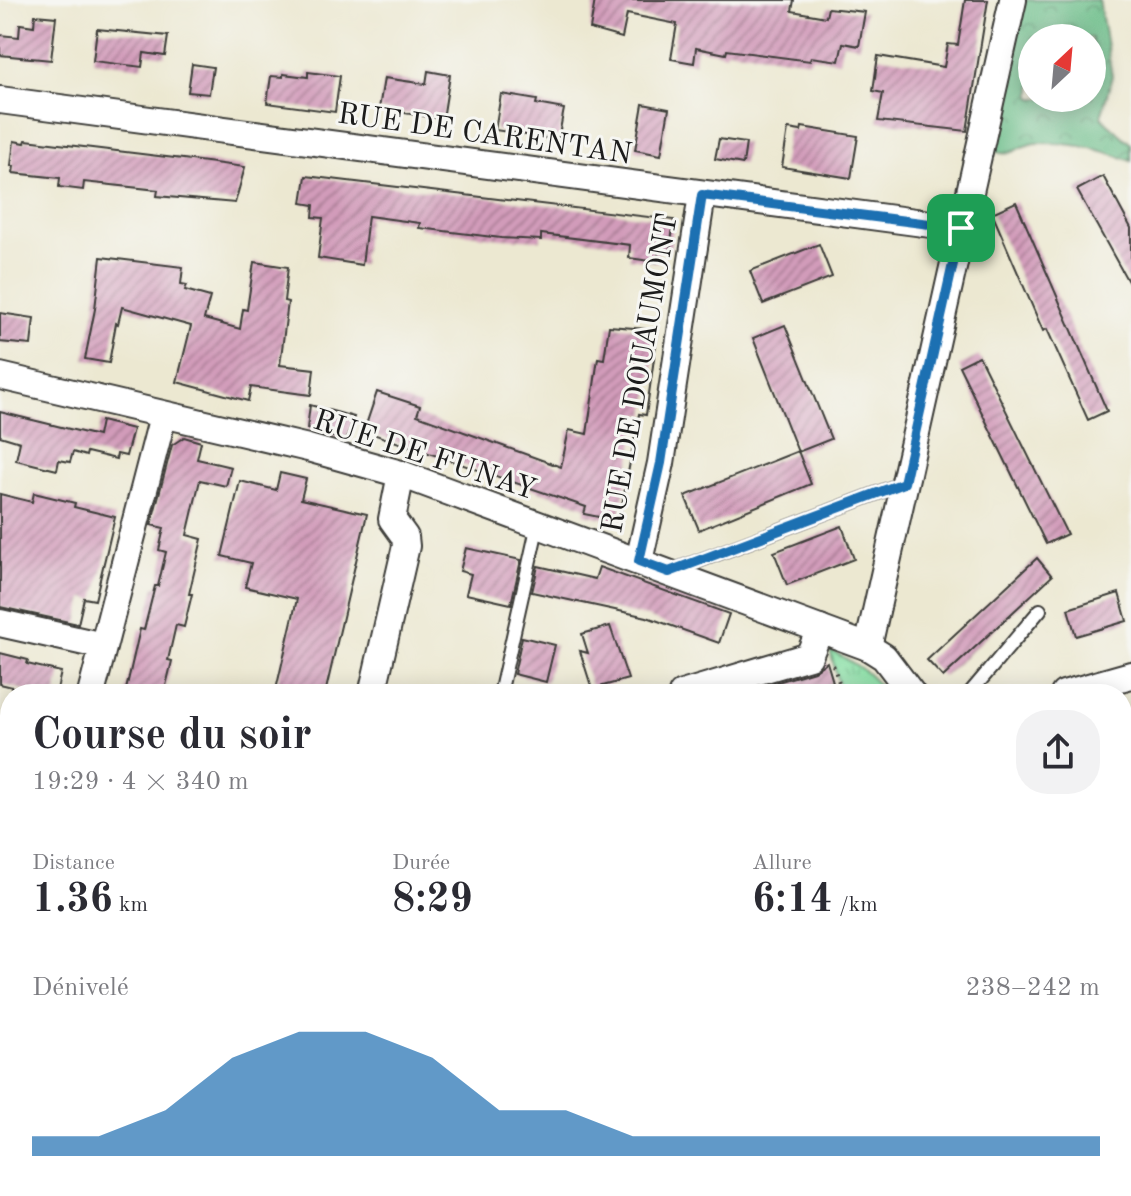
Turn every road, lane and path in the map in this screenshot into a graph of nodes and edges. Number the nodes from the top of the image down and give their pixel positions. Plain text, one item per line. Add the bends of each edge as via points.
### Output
1 (1013, 0) edge
2 (0, 100) edge
3 (702, 195) junction
4 (961, 228) junction
5 (0, 376) edge
6 (163, 416) junction
7 (401, 474) junction
8 (904, 483) junction
9 (538, 524) junction
10 (639, 561) junction
11 (669, 572) junction
12 (1040, 610) dead end
13 (0, 623) edge
14 (820, 629) junction
15 (103, 646) junction
16 (868, 647) junction
17 (1131, 675) edge
18 (94, 684) edge
19 (374, 684) edge
20 (502, 684) edge
21 (715, 684) edge
22 (904, 684) edge
23 (977, 684) edge
24 (1099, 684) edge

1 - 4 street
2 - 3 street, RUE DE CARENTAN
3 - 4 street, RUE DE CARENTAN
3 - 10 street, RUE DE DOUAUMONT via 661,463
4 - 8 street
5 - 6 street, RUE DE FUNAY
6 - 7 street, RUE DE FUNAY
6 - 15 street
7 - 9 street, RUE DE FUNAY
7 - 19 street via 392,519 406,546
8 - 11 lane
8 - 16 street
9 - 10 street, RUE DE FUNAY
9 - 20 lane
10 - 11 street, RUE DE FUNAY
11 - 14 street, RUE DE FUNAY
12 - 23 lane
13 - 15 street
14 - 16 street, RUE DE FUNAY
14 - 21 street via 809,656
15 - 18 street
16 - 22 street, RUE DE FUNAY via 884,657
17 - 24 street

